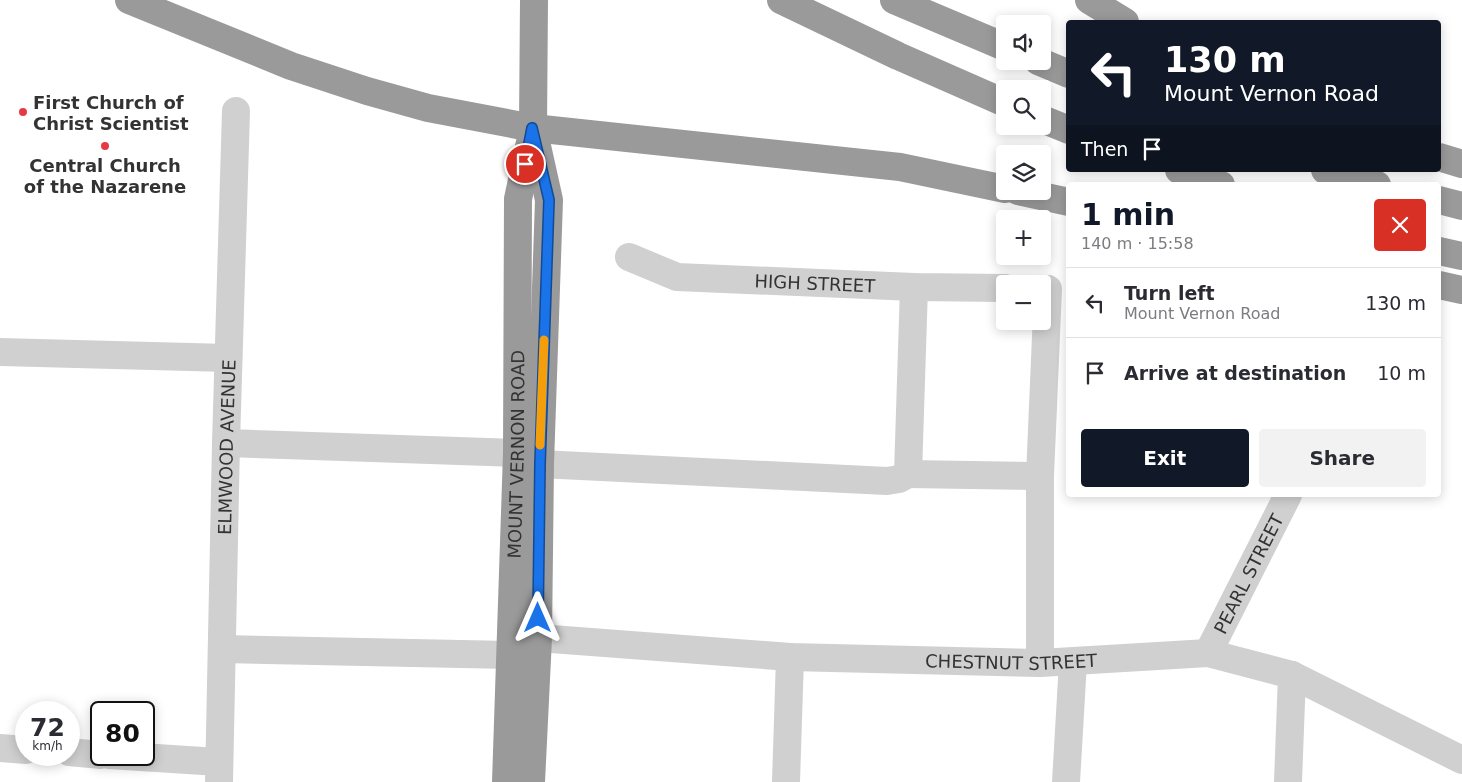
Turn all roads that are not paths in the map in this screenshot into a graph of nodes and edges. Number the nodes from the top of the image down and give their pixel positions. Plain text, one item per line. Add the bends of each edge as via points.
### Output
1 (129, 0) edge
2 (781, 0) edge
3 (894, 0) edge
4 (1089, 0) edge
5 (534, 6) edge
6 (1122, 20) edge
7 (996, 43) edge
8 (1051, 66) edge
9 (1066, 73) edge
10 (996, 99) edge
11 (236, 111) dead end
12 (1051, 123) edge
13 (532, 128) junction
14 (1066, 129) edge
15 (1441, 158) edge
16 (1462, 164) edge
17 (1185, 172) edge
18 (1332, 172) edge
19 (1213, 182) edge
20 (1367, 182) edge
21 (996, 187) edge
22 (1051, 198) edge
23 (1066, 201) edge
24 (1441, 201) edge
25 (1462, 206) edge
26 (1441, 251) edge
27 (1462, 256) edge
28 (629, 257) dead end
29 (1441, 286) edge
30 (914, 287) junction
31 (996, 288) edge
32 (1053, 289) edge
33 (1462, 290) edge
34 (0, 352) edge
35 (228, 358) junction
36 (226, 443) junction
37 (528, 458) junction
38 (908, 474) junction
39 (1040, 476) junction
40 (1287, 497) edge
41 (538, 638) junction
42 (222, 649) junction
43 (1208, 653) junction
44 (510, 655) junction
45 (790, 657) junction
46 (1040, 662) junction
47 (1073, 662) junction
48 (1292, 675) junction
49 (0, 748) edge
50 (15, 749) edge
51 (1462, 760) edge
52 (155, 762) edge
53 (219, 772) edge
54 (506, 782) edge
55 (531, 782) edge
56 (786, 782) edge
57 (1066, 782) edge
58 (1288, 782) edge

1 - 13 highway via 291,66 367,91 428,108
2 - 10 highway
3 - 7 highway
4 - 6 highway
5 - 13 highway, MOUNT VERNON ROAD
8 - 9 highway
11 - 35 street, ELMWOOD AVENUE
12 - 14 highway
13 - 21 highway via 900,167
13 - 37 highway, MOUNT VERNON ROAD via 518,199
15 - 16 highway
17 - 19 highway
18 - 20 highway
22 - 23 highway
24 - 25 highway
26 - 27 highway
28 - 30 street, HIGH STREET via 677,276
29 - 33 highway
30 - 31 street, HIGH STREET
30 - 38 street
32 - 39 street
34 - 35 street
35 - 36 street, ELMWOOD AVENUE
36 - 37 street
36 - 42 street, ELMWOOD AVENUE
37 - 38 street via 887,481
37 - 41 highway, MOUNT VERNON ROAD
37 - 44 highway, MOUNT VERNON ROAD
38 - 39 street
39 - 46 street
40 - 43 street, PEARL STREET
41 - 45 street, CHESTNUT STREET
41 - 55 highway, MOUNT VERNON ROAD
42 - 44 street
42 - 53 street, ELMWOOD AVENUE
43 - 47 street, CHESTNUT STREET
43 - 48 street, CHESTNUT STREET
44 - 54 highway, MOUNT VERNON ROAD
45 - 46 street, CHESTNUT STREET
45 - 56 street
46 - 47 street, CHESTNUT STREET
47 - 57 street
48 - 51 street, CHESTNUT STREET
48 - 58 street
49 - 50 street
52 - 53 street

